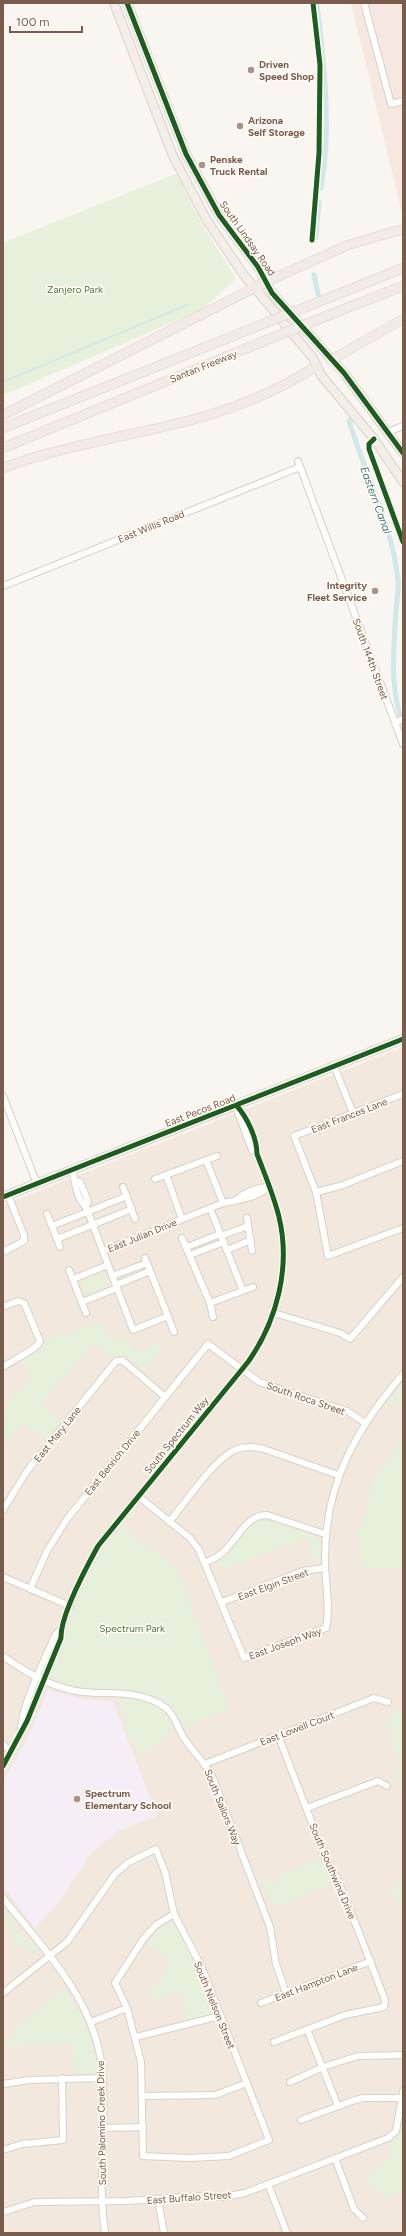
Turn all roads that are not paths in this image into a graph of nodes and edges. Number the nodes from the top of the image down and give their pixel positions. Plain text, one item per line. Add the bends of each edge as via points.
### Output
1 (114, 3) edge
2 (127, 3) edge
3 (364, 3) edge
4 (134, 55) junction
5 (162, 92) junction
6 (151, 97) junction
7 (403, 101) edge
8 (175, 128) junction
9 (403, 229) edge
10 (403, 268) edge
11 (268, 281) junction
12 (403, 286) edge
13 (255, 288) junction
14 (403, 320) edge
15 (403, 323) edge
16 (377, 334) junction
17 (331, 360) junction
18 (317, 366) junction
19 (3, 415) edge
20 (403, 426) edge
21 (3, 428) edge
22 (388, 432) junction
23 (3, 448) edge
24 (403, 453) edge
25 (299, 464) joint
26 (3, 468) edge
27 (403, 482) edge
28 (3, 586) edge
29 (399, 721) edge
30 (403, 744) edge
31 (403, 1039) edge
32 (334, 1066) junction
33 (403, 1094) edge
34 (3, 1096) edge
35 (236, 1105) junction
36 (353, 1113) junction
37 (217, 1156) dead end
38 (206, 1160) junction
39 (403, 1161) edge
40 (72, 1170) junction
41 (166, 1175) junction
42 (155, 1179) dead end
43 (37, 1184) junction
44 (123, 1187) dead end
45 (269, 1187) junction
46 (316, 1192) junction
47 (5, 1196) edge
48 (127, 1196) junction
49 (223, 1203) junction
50 (210, 1208) junction
51 (87, 1209) junction
52 (132, 1209) junction
53 (47, 1214) dead end
54 (247, 1218) dead end
55 (135, 1219) dead end
56 (182, 1219) junction
57 (93, 1225) junction
58 (52, 1226) junction
59 (248, 1226) junction
60 (403, 1228) edge
61 (222, 1237) junction
62 (182, 1238) dead end
63 (57, 1239) junction
64 (251, 1240) junction
65 (60, 1247) dead end
66 (187, 1247) junction
67 (227, 1250) junction
68 (102, 1251) junction
69 (252, 1251) dead end
70 (3, 1252) edge
71 (190, 1255) junction
72 (108, 1265) junction
73 (69, 1270) dead end
74 (150, 1271) junction
75 (112, 1276) junction
76 (403, 1277) edge
77 (73, 1279) junction
78 (116, 1287) junction
79 (253, 1287) dead end
80 (243, 1291) junction
81 (82, 1302) junction
82 (210, 1303) junction
83 (3, 1307) edge
84 (86, 1313) dead end
85 (274, 1313) junction
86 (168, 1316) junction
87 (213, 1317) dead end
88 (174, 1332) dead end
89 (208, 1344) joint
90 (3, 1367) edge
91 (241, 1369) junction
92 (403, 1374) edge
93 (164, 1397) junction
94 (365, 1423) junction
95 (338, 1475) junction
96 (138, 1496) junction
97 (3, 1510) edge
98 (169, 1522) junction
99 (325, 1534) junction
100 (206, 1562) junction
101 (324, 1568) junction
102 (3, 1577) edge
103 (30, 1589) junction
104 (222, 1602) junction
105 (70, 1606) junction
106 (3, 1656) edge
107 (41, 1678) junction
108 (388, 1702) dead end
109 (278, 1735) junction
110 (3, 1744) edge
111 (3, 1750) edge
112 (11, 1752) junction
113 (205, 1764) junction
114 (3, 1766) edge
115 (387, 1786) dead end
116 (307, 1808) junction
117 (3, 1898) edge
118 (174, 1914) junction
119 (50, 1957) junction
120 (371, 1961) junction
121 (3, 1993) edge
122 (286, 1993) junction
123 (262, 2003) dead end
124 (127, 2008) junction
125 (220, 2016) junction
126 (91, 2022) junction
127 (307, 2029) junction
128 (136, 2037) junction
129 (274, 2042) dead end
130 (403, 2055) edge
131 (323, 2067) junction
132 (62, 2078) junction
133 (103, 2078) junction
134 (290, 2082) dead end
135 (247, 2083) junction
136 (3, 2084) edge
137 (403, 2091) edge
138 (143, 2096) junction
139 (402, 2098) junction
140 (338, 2106) junction
141 (302, 2120) dead end
142 (143, 2127) junction
143 (103, 2128) junction
144 (3, 2150) edge
145 (335, 2158) junction
146 (268, 2184) junction
147 (158, 2199) junction
148 (103, 2201) junction
149 (3, 2212) edge
150 (363, 2218) dead end
151 (105, 2233) edge
152 (164, 2233) edge
153 (287, 2233) edge

1 - 4 main road
2 - 5 main road, South Lindsay Road
3 - 7 street via 391,104
4 - 5 main road via 143,66 152,85
4 - 6 main road
5 - 8 main road, South Lindsay Road
6 - 8 main road via 158,102 167,120
6 - 13 main road via 173,156 190,192 222,246
8 - 11 main road, South Lindsay Road via 194,171 216,210
9 - 11 highway via 354,242
10 - 21 highway, Santan Freeway, bridge
11 - 13 highway
11 - 17 main road, South Lindsay Road via 272,293
12 - 23 highway, Santan Freeway, bridge
13 - 18 main road
13 - 19 highway
14 - 16 highway
15 - 16 main road
16 - 17 highway
17 - 18 main road
17 - 22 main road, South Lindsay Road via 344,373
18 - 26 highway via 256,398 221,412 66,449
18 - 27 main road via 321,375 374,439
20 - 22 street
22 - 24 main road, South Lindsay Road
25 - 28 street, East Willis Road
25 - 29 street, South 144th Street
29 - 30 street, South 144th Street
31 - 32 main road, East Pecos Road
32 - 35 main road, East Pecos Road
32 - 36 street
33 - 36 street, East Frances Lane
34 - 43 street
35 - 40 main road, East Pecos Road
35 - 45 street, South Spectrum Way via 238,1118 252,1150 257,1154
36 - 46 street, East Frances Lane via 294,1136
37 - 38 street
38 - 41 street
38 - 49 street
39 - 46 street via 340,1186
40 - 43 main road, East Pecos Road
40 - 51 street via 74,1185 81,1203
41 - 42 street
41 - 56 street, East Julian Drive
43 - 47 main road, East Pecos Road
44 - 48 street
45 - 49 street, East Julian Drive via 263,1193 245,1200 237,1199
45 - 85 street, South Spectrum Way via 280,1222 284,1256 281,1285
46 - 60 street via 328,1256
47 - 70 street via 24,1241
48 - 51 street
48 - 52 street
49 - 50 street, East Julian Drive
50 - 56 street, East Julian Drive
50 - 61 street
51 - 57 street
51 - 58 street
52 - 55 street
52 - 57 street
53 - 58 street
54 - 59 street
56 - 68 street, East Julian Drive
57 - 63 street
57 - 68 street
58 - 63 street
59 - 61 street
59 - 64 street
61 - 66 street
61 - 67 street
61 - 71 street
62 - 66 street
63 - 65 street
64 - 67 street
64 - 69 street
66 - 71 street
67 - 80 street
68 - 72 street
71 - 82 street
72 - 75 street
72 - 77 street
73 - 77 street
74 - 75 street via 146,1261
74 - 78 street
74 - 86 street
75 - 78 street
76 - 85 street via 350,1339 340,1333
77 - 81 street
78 - 81 street
78 - 86 street via 133,1330
79 - 80 street
80 - 82 street
81 - 84 street
82 - 87 street
83 - 90 street via 21,1301 26,1305 40,1344
85 - 91 street, South Spectrum Way via 256,1350
86 - 88 street
89 - 91 street, South Roca Street
89 - 93 street, East Benrich Drive
91 - 94 street, South Roca Street via 267,1385 347,1411
91 - 96 street, South Spectrum Way
92 - 94 street
93 - 97 street, East Mary Lane via 122,1360 116,1361 27,1471
93 - 103 street, East Benrich Drive via 67,1519 47,1551
94 - 95 street via 349,1449
95 - 98 street via 264,1448 240,1448 223,1457
95 - 99 street
96 - 98 street
96 - 105 street, South Spectrum Way via 98,1546
98 - 100 street via 190,1538
99 - 100 street via 267,1515 258,1516 248,1522 218,1556
99 - 101 street
100 - 104 street
101 - 104 street, East Elgin Street via 303,1571
101 - 104 street, East Joseph Way via 328,1621 326,1628 244,1658
102 - 103 street
103 - 105 street
105 - 107 street, South Spectrum Way via 60,1630 60,1638
106 - 107 street, South Sailors Way via 14,1665
107 - 112 street, South Spectrum Way via 27,1721
107 - 113 street, South Sailors Way via 74,1690 132,1693 156,1701 167,1709 176,1721 184,1740
108 - 109 street, East Lowell Court via 374,1698
109 - 113 street, East Lowell Court
109 - 116 street, South Southwind Drive
110 - 112 street
111 - 112 street
112 - 114 street, South Spectrum Way
113 - 122 street, South Sailors Way via 270,1927 276,1964
115 - 116 street via 378,1781
116 - 120 street, South Southwind Drive
117 - 119 street, South Palomino Creek Drive
118 - 119 street, South Nielson Street via 165,1872 156,1849 129,1862 115,1874 101,1891 78,1929
118 - 124 street via 156,1924 144,1938 115,1984
118 - 125 street, South Nielson Street via 202,1968
119 - 121 street
119 - 126 street, South Palomino Creek Drive via 77,1994
120 - 122 street, East Hampton Lane
120 - 127 street, South Southwind Drive via 384,2007 345,2015
122 - 123 street, East Hampton Lane
124 - 126 street
124 - 128 street
125 - 128 street
125 - 135 street, South Nielson Street
126 - 133 street, South Palomino Creek Drive
127 - 129 street
127 - 131 street
128 - 138 street via 141,2062
130 - 131 street via 358,2056
131 - 134 street
131 - 140 street
132 - 133 street
132 - 136 street
132 - 144 street via 62,2140 22,2144
133 - 143 street, South Palomino Creek Drive
135 - 138 street via 215,2095
135 - 142 street, South Nielson Street via 269,2140 229,2156 142,2156
137 - 139 street, East Buffalo Street
138 - 142 street
139 - 140 street via 364,2098
139 - 145 street, East Buffalo Street via 396,2131 388,2138
140 - 141 street
142 - 143 street
143 - 148 street, South Palomino Creek Drive
145 - 146 street, East Buffalo Street
145 - 150 street via 354,2209
146 - 147 street, East Buffalo Street via 245,2193 222,2197
146 - 153 street
147 - 148 street, East Buffalo Street
147 - 152 street
148 - 149 street, East Buffalo Street via 35,2202
148 - 151 street, South Palomino Creek Drive

